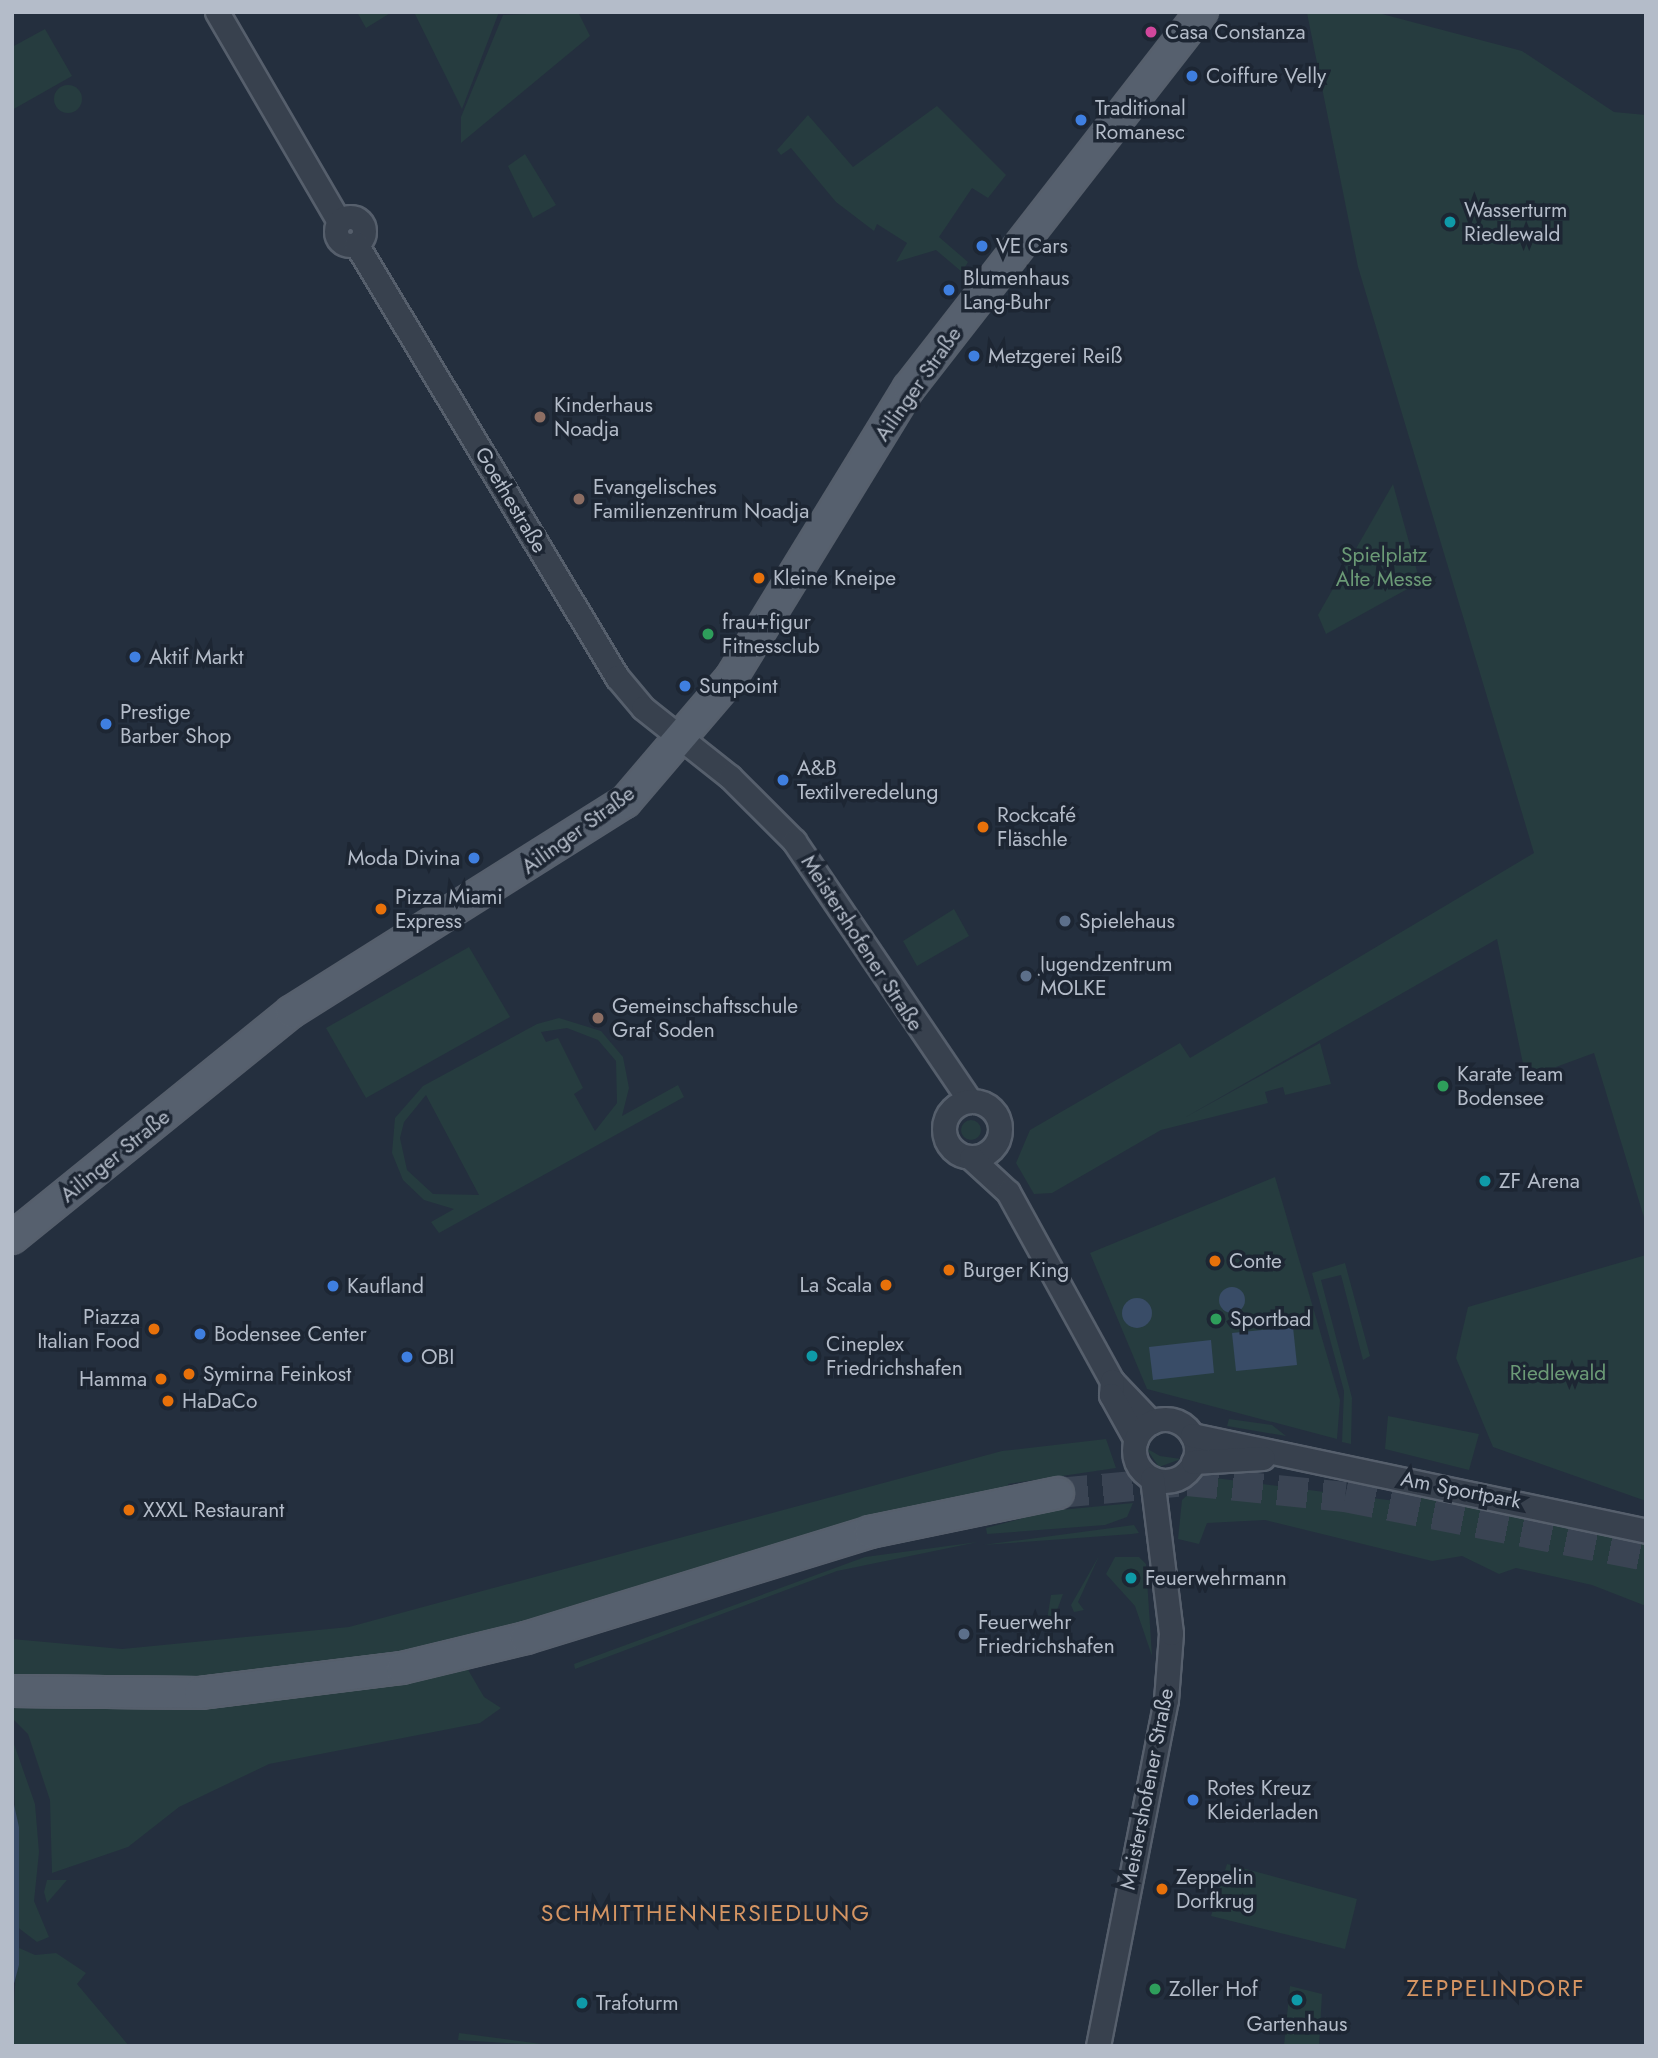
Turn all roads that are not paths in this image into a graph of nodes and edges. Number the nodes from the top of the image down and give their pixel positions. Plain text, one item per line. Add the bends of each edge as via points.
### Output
1 (216, 12) edge
2 (1202, 12) edge
3 (684, 740) junction
4 (961, 1105) junction
5 (997, 1142) junction
6 (971, 1157) junction
7 (1008, 1192) junction
8 (12, 1238) edge
9 (1144, 1431) junction
10 (1192, 1435) junction
11 (1275, 1456) junction
12 (1193, 1462) junction
13 (1163, 1478) junction
14 (1058, 1493) tunnel mouth
15 (1646, 1531) edge
16 (12, 1691) edge
17 (1098, 2046) edge

1 - 3 street, Goethestraße via 325,196 344,220 339,239 356,244 617,677
2 - 3 main road, Ailinger Straße via 909,388 731,678
3 - 4 street, Meistershofener Straße via 730,777 811,862 942,1065
3 - 8 main road, Ailinger Straße via 625,802 291,1012
4 - 5 street via 995,1112
4 - 6 street via 944,1137 954,1151
5 - 6 street
5 - 7 street, Meistershofener Straße
6 - 7 street, Meistershofener Straße
7 - 9 street, Meistershofener Straße
9 - 10 street via 1170,1419
9 - 13 street, Meistershofener Straße via 1138,1464
10 - 11 street, Am Sportpark
10 - 12 street
11 - 12 street, Am Sportpark
11 - 15 street, Am Sportpark
12 - 13 street
13 - 17 street, Meistershofener Straße via 1161,1531 1171,1633 1167,1700
14 - 16 main road via 894,1525 526,1639 402,1668 200,1693

